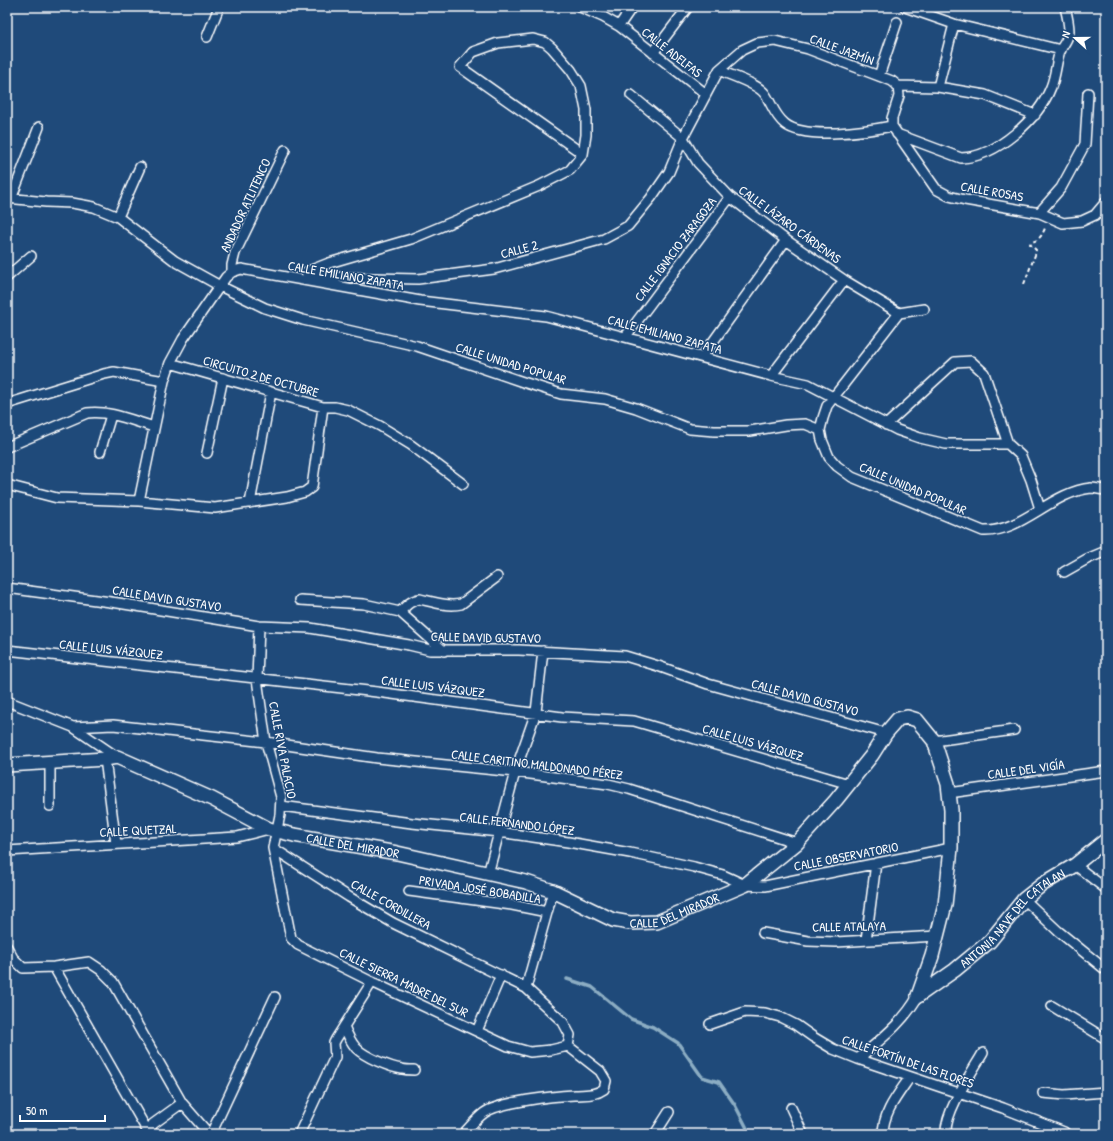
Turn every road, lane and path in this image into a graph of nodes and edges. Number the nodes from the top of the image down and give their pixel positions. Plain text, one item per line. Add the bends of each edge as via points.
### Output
1 (219, 7) edge
2 (580, 7) edge
3 (632, 7) edge
4 (688, 7) edge
5 (905, 7) edge
6 (1065, 7) edge
7 (897, 22) dead end
8 (954, 24) junction
9 (619, 26) junction
10 (207, 37) dead end
11 (1060, 50) junction
12 (653, 53) junction
13 (719, 70) junction
14 (879, 76) junction
15 (898, 86) junction
16 (938, 87) junction
17 (1088, 93) dead end
18 (706, 94) junction
19 (631, 95) dead end
20 (1035, 115) junction
21 (39, 127) dead end
22 (895, 130) junction
23 (683, 138) junction
24 (285, 150) dead end
25 (583, 154) junction
26 (140, 167) dead end
27 (9, 198) edge
28 (730, 198) junction
29 (1106, 202) edge
30 (1039, 213) junction
31 (118, 217) junction
32 (1049, 217) junction
33 (786, 240) junction
34 (31, 256) dead end
35 (232, 272) junction
36 (307, 272) junction
37 (7, 277) edge
38 (292, 278) junction
39 (844, 280) junction
40 (1024, 284) dead end
41 (220, 286) junction
42 (924, 309) dead end
43 (899, 313) junction
44 (626, 336) junction
45 (702, 357) junction
46 (170, 363) junction
47 (771, 376) junction
48 (223, 378) junction
49 (164, 381) junction
50 (271, 392) junction
51 (833, 398) junction
52 (7, 404) edge
53 (323, 407) junction
54 (111, 415) junction
55 (886, 425) junction
56 (154, 427) junction
57 (820, 430) junction
58 (1008, 444) junction
59 (7, 447) edge
60 (100, 452) dead end
61 (207, 453) dead end
62 (463, 484) dead end
63 (7, 485) edge
64 (1106, 490) edge
65 (139, 501) junction
66 (250, 503) junction
67 (1040, 509) junction
68 (1106, 550) edge
69 (1064, 572) dead end
70 (497, 577) dead end
71 (7, 588) edge
72 (300, 600) dead end
73 (400, 612) junction
74 (259, 626) junction
75 (7, 650) edge
76 (444, 651) junction
77 (543, 651) junction
78 (257, 679) junction
79 (7, 701) edge
80 (536, 712) junction
81 (72, 727) junction
82 (1014, 730) dead end
83 (886, 733) junction
84 (934, 741) junction
85 (266, 742) junction
86 (111, 758) junction
87 (50, 763) junction
88 (7, 765) edge
89 (1106, 771) edge
90 (515, 772) junction
91 (849, 784) junction
92 (949, 793) junction
93 (50, 806) dead end
94 (281, 806) junction
95 (273, 830) junction
96 (499, 832) junction
97 (1106, 840) edge
98 (797, 843) junction
99 (116, 844) junction
100 (273, 848) junction
101 (951, 848) junction
102 (7, 851) edge
103 (876, 863) junction
104 (1075, 865) junction
105 (488, 874) junction
106 (746, 885) junction
107 (1106, 889) edge
108 (409, 891) dead end
109 (553, 891) junction
110 (1024, 899) junction
111 (547, 912) junction
112 (763, 933) dead end
113 (937, 936) junction
114 (866, 940) junction
115 (7, 947) edge
116 (54, 968) junction
117 (1106, 970) edge
118 (502, 975) junction
119 (372, 982) junction
120 (526, 988) junction
121 (274, 996) dead end
122 (918, 996) junction
123 (1052, 1006) dead end
124 (710, 1024) dead end
125 (344, 1026) junction
126 (477, 1031) junction
127 (1106, 1039) edge
128 (568, 1046) junction
129 (983, 1053) dead end
130 (858, 1059) junction
131 (414, 1070) dead end
132 (910, 1077) junction
133 (1106, 1092) edge
134 (960, 1093) junction
135 (1044, 1093) dead end
136 (182, 1103) junction
137 (792, 1108) dead end
138 (669, 1112) dead end
139 (149, 1133) edge
140 (210, 1134) edge
141 (299, 1134) edge
142 (463, 1134) edge
143 (655, 1134) edge
144 (803, 1134) edge
145 (883, 1134) edge
146 (946, 1134) edge
147 (1066, 1134) edge

1 - 10 street
2 - 9 street, CALLE ADELFAS
3 - 9 street
4 - 12 street
5 - 8 street
6 - 11 street via 1070,33
7 - 14 street
8 - 11 street
8 - 16 street
9 - 12 street, CALLE ADELFAS
11 - 20 street via 1051,87
12 - 18 street, CALLE ADELFAS
13 - 14 street, CALLE JAZMÍN via 742,50 757,43 775,41 808,49
13 - 18 street, CALLE JAZMÍN
13 - 22 street via 764,92 775,114 785,124 800,131 820,133
14 - 15 street, CALLE JAZMÍN
15 - 16 street, CALLE JAZMÍN
15 - 22 street via 899,96 892,118
16 - 20 street, CALLE JAZMÍN via 986,95
17 - 30 street via 1085,144 1061,188
18 - 23 street, CALLE JAZMÍN
19 - 23 street, CALLE LÁZARO CÁRDENAS
20 - 22 street via 994,148 970,158 961,158
21 - 27 street
22 - 30 street, CALLE ROSAS via 936,189 965,200
23 - 28 street, CALLE LÁZARO CÁRDENAS via 698,163
23 - 36 street, CALLE 2 via 669,172 651,198 628,226 604,239 494,269 418,279 330,277
24 - 35 street, ANDADOR ATLITENCO via 235,253
25 - 25 street via 586,110 581,86 571,70 545,42 533,39 498,43 473,52 460,67
25 - 36 street via 570,170 539,186 411,239 329,262
26 - 31 street
27 - 31 street, CALLE UNIDAD POPULAR via 72,203 94,207
28 - 33 street, CALLE LÁZARO CÁRDENAS
28 - 44 street, CALLE IGNACIO ZARAGOZA
29 - 32 street, CALLE ROSAS via 1095,215 1082,221 1063,223
30 - 32 street, CALLE ROSAS
31 - 41 street, CALLE UNIDAD POPULAR via 175,261
32 - 40 path via 1040,238 1030,244 1036,250
33 - 39 street, CALLE LÁZARO CÁRDENAS
33 - 45 street
34 - 37 street
35 - 38 street, CALLE EMILIANO ZAPATA via 241,269
35 - 41 street
36 - 38 street
38 - 44 street, CALLE EMILIANO ZAPATA via 420,301 546,316
39 - 43 street, CALLE LÁZARO CÁRDENAS
39 - 47 street
41 - 46 street via 183,339
41 - 57 street, CALLE UNIDAD POPULAR via 265,308 303,320 417,346 561,394 605,399 636,408 690,429 750,430 805,424
42 - 43 street
43 - 51 street
44 - 45 street, CALLE EMILIANO ZAPATA
45 - 47 street, CALLE EMILIANO ZAPATA
46 - 48 street, CIRCUITO 2 DE OCTUBRE
46 - 49 street
47 - 51 street, CALLE EMILIANO ZAPATA via 808,384
48 - 50 street, CIRCUITO 2 DE OCTUBRE
48 - 61 street
49 - 52 street via 114,372
49 - 56 street
50 - 53 street, CIRCUITO 2 DE OCTUBRE
50 - 66 street
51 - 55 street, CALLE EMILIANO ZAPATA
51 - 57 street via 827,406
53 - 62 street via 348,410 380,426 411,445
53 - 66 street, CIRCUITO 2 DE OCTUBRE via 312,487 305,492 287,497
54 - 56 street
54 - 59 street via 96,412 87,414
54 - 60 street
55 - 58 street, CALLE EMILIANO ZAPATA via 920,438 946,444
55 - 58 street via 955,362 971,361 984,373
56 - 65 street
57 - 67 street, CALLE UNIDAD POPULAR via 829,457 852,477 983,531 1005,529
58 - 67 street via 1021,456
63 - 65 street, CIRCUITO 2 DE OCTUBRE via 57,498
64 - 67 street, CALLE UNIDAD POPULAR via 1080,490
65 - 66 street, CIRCUITO 2 DE OCTUBRE via 215,508
68 - 69 street
70 - 73 street via 461,604 450,605 420,599 410,602
71 - 74 street, CALLE DAVID GUSTAVO
72 - 73 street via 364,604
73 - 76 street
74 - 76 street, CALLE DAVID GUSTAVO via 310,628
74 - 78 street, CALLE RIVA PALACIO
75 - 78 street, CALLE LUIS VÁZQUEZ
76 - 77 street, CALLE DAVID GUSTAVO
77 - 80 street
77 - 83 street, CALLE DAVID GUSTAVO via 624,656 708,684
78 - 80 street, CALLE LUIS VÁZQUEZ
78 - 85 street, CALLE RIVA PALACIO
79 - 81 street
80 - 90 street
80 - 91 street, CALLE LUIS VÁZQUEZ via 562,717 634,721
81 - 85 street, CALLE CARITINO MALDONADO PÉREZ via 113,725
81 - 86 street
82 - 84 street
83 - 84 street, CALLE DEL MIRADOR via 898,719 908,717 917,720
83 - 91 street, CALLE DEL MIRADOR
84 - 92 street, CALLE DEL MIRADOR
85 - 90 street, CALLE CARITINO MALDONADO PÉREZ via 377,758
85 - 94 street, CALLE RIVA PALACIO via 281,797
86 - 87 street, CALLE DEL MIRADOR
86 - 95 street, CALLE DEL MIRADOR via 212,799
86 - 99 street
87 - 88 street, CALLE DEL MIRADOR
87 - 93 street
89 - 92 street, CALLE DEL VIGÍA
90 - 96 street
90 - 98 street, CALLE CARITINO MALDONADO PÉREZ via 630,789
91 - 98 street, CALLE DEL MIRADOR
92 - 101 street, CALLE DEL MIRADOR
94 - 95 street, CALLE RIVA PALACIO
94 - 96 street, CALLE FERNANDO LÓPEZ
95 - 99 street, CALLE QUETZAL via 237,837
95 - 100 street
95 - 105 street, CALLE DEL MIRADOR via 397,853
96 - 105 street
96 - 106 street, CALLE FERNANDO LÓPEZ via 630,853 694,867
97 - 104 street, ANTONIA NAVE DEL CATALAN
98 - 106 street, CALLE DEL MIRADOR
99 - 102 street, CALLE QUETZAL
100 - 118 street, CALLE CORDILLERA via 393,923
100 - 119 street, CALLE SIERRA MADRE DEL SUR via 291,938 298,945
101 - 103 street, CALLE OBSERVATORIO
101 - 113 street, CALLE DEL MIRADOR via 945,905
103 - 106 street, CALLE OBSERVATORIO via 765,886
103 - 114 street
104 - 107 street
104 - 110 street, ANTONIA NAVE DEL CATALAN
105 - 109 street, CALLE DEL MIRADOR
106 - 109 street, CALLE DEL MIRADOR via 657,922 630,923 613,920
108 - 111 street, PRIVADA JOSÉ BOBADILLA
109 - 111 street
110 - 117 street
110 - 122 street, ANTONIA NAVE DEL CATALAN via 990,941
111 - 120 street
112 - 114 street, CALLE ATALAYA via 808,941
113 - 114 street, CALLE ATALAYA
113 - 122 street, CALLE DEL MIRADOR
115 - 116 street via 13,958 24,968
116 - 136 street via 89,962 113,982
116 - 139 street
118 - 120 street, CALLE CORDILLERA
118 - 126 street
119 - 125 street
119 - 126 street, CALLE SIERRA MADRE DEL SUR
120 - 128 street, CALLE CORDILLERA via 563,1022 570,1034
121 - 140 street
122 - 130 street, CALLE DEL MIRADOR via 903,1018
123 - 127 street
124 - 130 street, CALLE FORTÍN DE LAS FLORES via 744,1012 765,1013 780,1017 833,1049
125 - 131 street via 352,1042 365,1054 392,1067
125 - 141 street via 334,1043 335,1057
126 - 128 street, CALLE SIERRA MADRE DEL SUR via 508,1046 530,1052
128 - 142 street via 600,1071 606,1081 604,1089 597,1094 542,1098 495,1107 484,1113
129 - 134 street
130 - 132 street, CALLE FORTÍN DE LAS FLORES
132 - 134 street, CALLE FORTÍN DE LAS FLORES
132 - 145 street via 886,1114
133 - 135 street via 1064,1095
134 - 146 street via 948,1119
134 - 147 street, CALLE FORTÍN DE LAS FLORES
136 - 139 street via 153,1124
136 - 140 street
137 - 144 street
138 - 143 street

